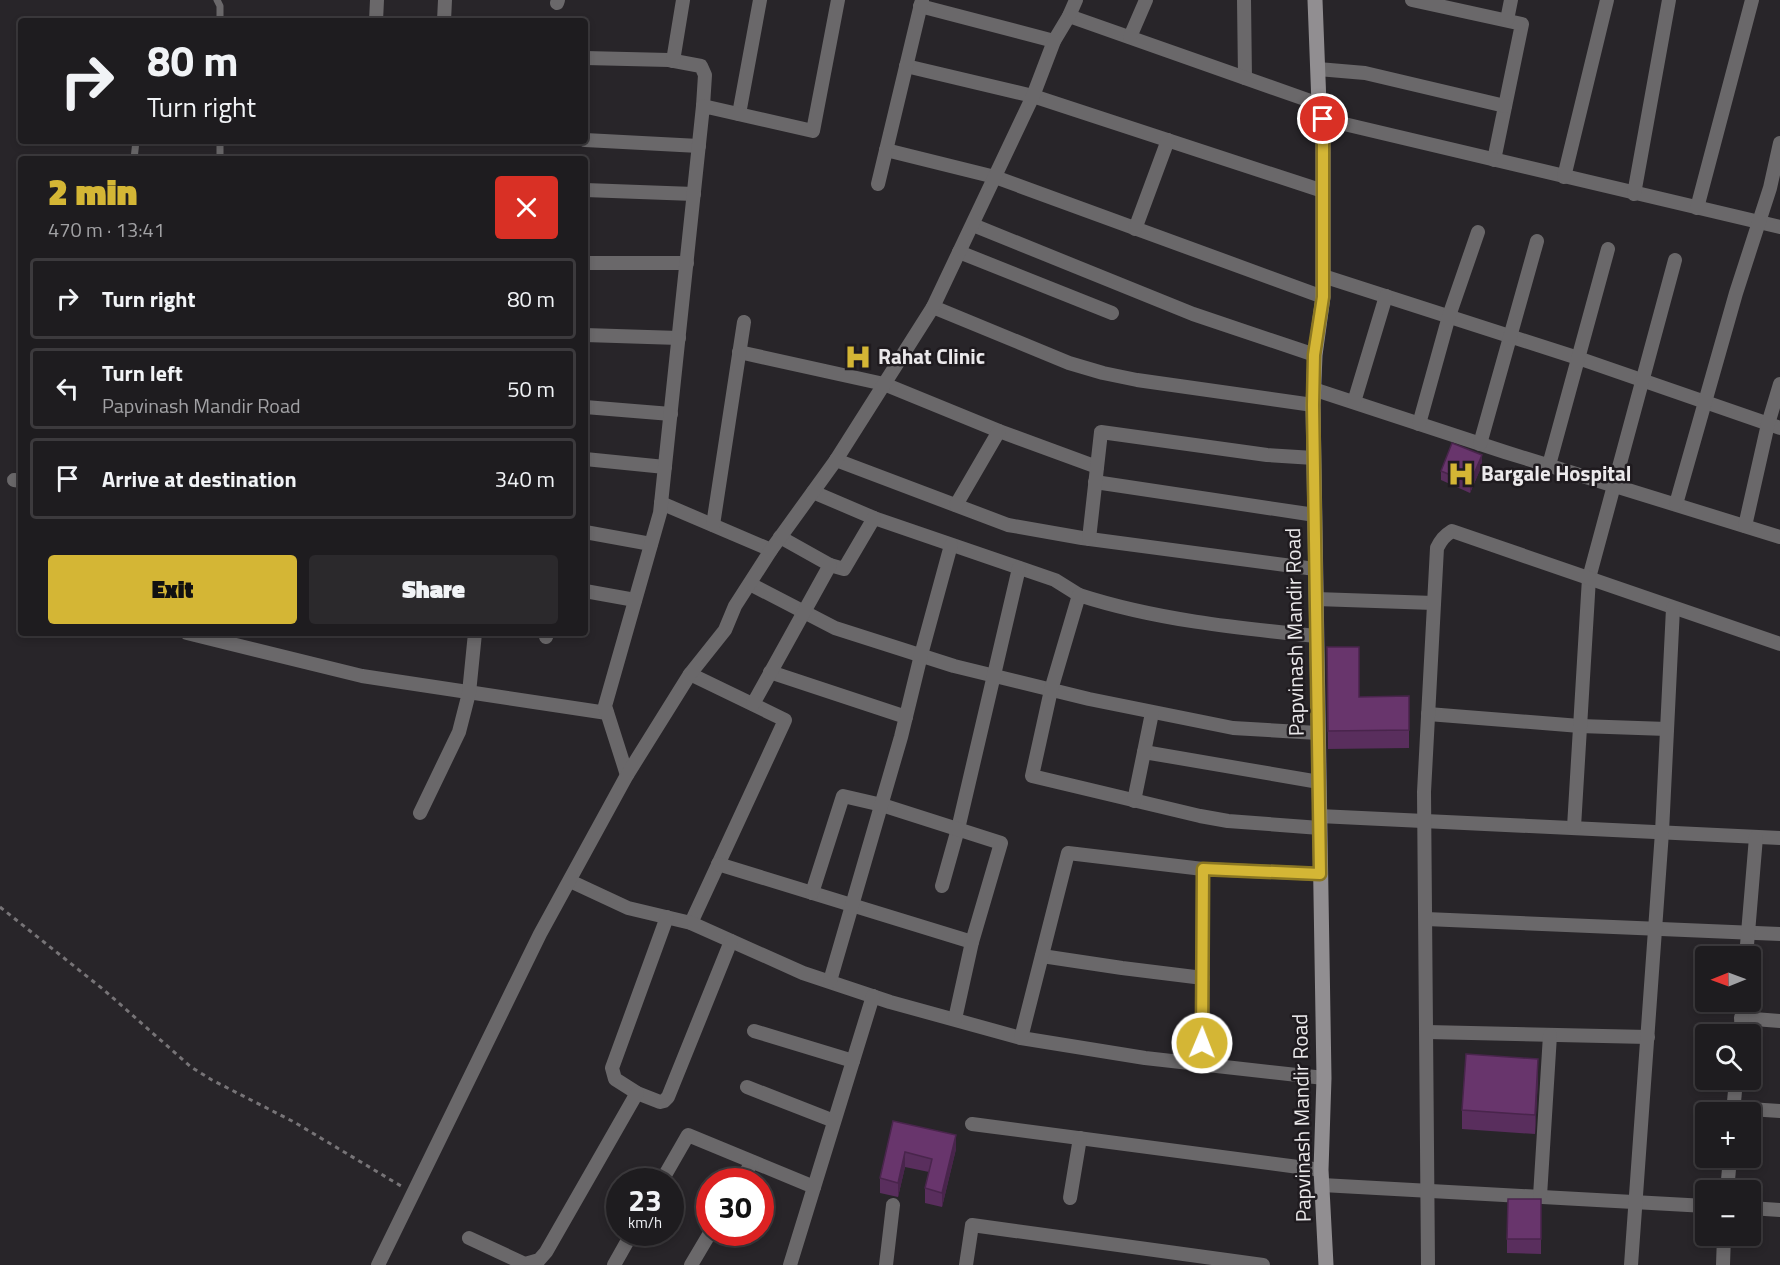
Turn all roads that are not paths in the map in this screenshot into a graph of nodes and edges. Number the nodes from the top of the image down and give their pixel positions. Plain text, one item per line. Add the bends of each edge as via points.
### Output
1 (217, 0) edge
2 (377, 0) edge
3 (446, 0) edge
4 (683, 0) edge
5 (760, 0) edge
6 (838, 0) edge
7 (1076, 0) edge
8 (1146, 0) edge
9 (1244, 0) edge
10 (1315, 0) edge
11 (1412, 0) edge
12 (1511, 0) edge
13 (1607, 0) edge
14 (1669, 0) edge
15 (1752, 0) edge
16 (921, 3) edge
17 (1444, 3) edge
18 (1069, 16) junction
19 (220, 18) edge
20 (376, 18) edge
21 (444, 18) edge
22 (1507, 20) junction
23 (1130, 37) junction
24 (1054, 41) junction
25 (588, 58) edge
26 (674, 61) junction
27 (906, 66) junction
28 (1318, 69) junction
29 (1245, 78) junction
30 (1034, 96) junction
31 (703, 106) junction
32 (1505, 106) junction
33 (1321, 112) junction
34 (739, 114) junction
35 (588, 140) edge
36 (1168, 140) junction
37 (1780, 143) edge
38 (699, 146) junction
39 (886, 150) junction
40 (1494, 160) junction
41 (995, 177) junction
42 (1564, 177) junction
43 (878, 184) dead end
44 (588, 190) edge
45 (1323, 191) junction
46 (694, 194) junction
47 (1634, 194) junction
48 (1696, 208) junction
49 (1757, 222) junction
50 (973, 225) junction
51 (1780, 227) edge
52 (1135, 229) junction
53 (1478, 232) dead end
54 (1537, 241) dead end
55 (1608, 249) dead end
56 (959, 252) junction
57 (1676, 260) dead end
58 (588, 263) edge
59 (687, 263) junction
60 (1323, 276) junction
61 (1386, 296) junction
62 (1323, 297) junction
63 (933, 307) junction
64 (1113, 314) dead end
65 (1449, 316) junction
66 (744, 322) dead end
67 (588, 335) edge
68 (1510, 336) junction
69 (679, 338) junction
70 (739, 352) junction
71 (1314, 355) junction
72 (1578, 358) junction
73 (1642, 381) junction
74 (884, 384) junction
75 (1780, 384) edge
76 (1313, 389) junction
77 (1354, 402) junction
78 (1706, 403) junction
79 (1313, 405) junction
80 (588, 407) edge
81 (671, 414) junction
82 (1419, 424) junction
83 (1774, 426) edge
84 (999, 431) junction
85 (1480, 444) junction
86 (1314, 458) junction
87 (588, 459) edge
88 (836, 460) junction
89 (1549, 465) junction
90 (665, 467) junction
91 (1097, 467) junction
92 (1095, 482) junction
93 (1614, 485) junction
94 (813, 492) junction
95 (661, 503) junction
96 (1676, 504) junction
97 (956, 505) junction
98 (1315, 515) junction
99 (874, 518) junction
100 (713, 525) junction
101 (1745, 526) junction
102 (588, 533) edge
103 (780, 537) junction
104 (1780, 537) edge
105 (1089, 539) junction
106 (651, 544) junction
107 (951, 545) junction
108 (771, 550) junction
109 (831, 565) junction
110 (1019, 568) junction
111 (1315, 569) junction
112 (1589, 578) junction
113 (750, 584) junction
114 (588, 592) edge
115 (1079, 596) junction
116 (1316, 599) junction
117 (635, 600) junction
118 (1434, 603) junction
119 (1673, 608) junction
120 (803, 611) junction
121 (475, 636) edge
122 (1316, 636) junction
123 (222, 638) edge
124 (1780, 644) edge
125 (921, 655) junction
126 (770, 672) junction
127 (690, 674) junction
128 (993, 676) junction
129 (1051, 690) junction
130 (469, 693) junction
131 (753, 704) junction
132 (607, 713) junction
133 (1152, 713) junction
134 (1428, 714) junction
135 (906, 717) junction
136 (1580, 726) junction
137 (1667, 729) junction
138 (1318, 734) junction
139 (1144, 752) junction
140 (627, 775) junction
141 (1319, 782) junction
142 (1134, 801) junction
143 (882, 805) junction
144 (420, 813) dead end
145 (1425, 820) junction
146 (1319, 822) junction
147 (1574, 827) junction
148 (958, 829) junction
149 (1662, 832) junction
150 (1756, 837) junction
151 (1780, 838) edge
152 (718, 864) junction
153 (1203, 869) junction
154 (1320, 874) junction
155 (570, 881) junction
156 (942, 886) dead end
157 (812, 893) junction
158 (852, 905) junction
159 (667, 917) junction
160 (1426, 920) junction
161 (691, 923) junction
162 (1656, 929) junction
163 (1748, 933) junction
164 (1780, 934) edge
165 (731, 940) junction
166 (972, 942) junction
167 (1747, 946) edge
168 (1042, 956) junction
169 (1203, 978) junction
170 (830, 981) junction
171 (873, 996) junction
172 (1742, 1012) edge
173 (1741, 1018) junction
174 (955, 1019) junction
175 (1780, 1021) edge
176 (1741, 1024) edge
177 (754, 1031) dead end
178 (1427, 1032) junction
179 (1550, 1035) junction
180 (1648, 1037) junction
181 (1021, 1038) junction
182 (853, 1061) junction
183 (1202, 1064) junction
184 (1324, 1078) junction
185 (747, 1087) dead end
186 (638, 1093) junction
187 (1761, 1111) edge
188 (1780, 1111) edge
189 (834, 1121) junction
190 (972, 1124) dead end
191 (1080, 1138) junction
192 (752, 1162) junction
193 (669, 1168) edge
194 (748, 1168) edge
195 (1321, 1177) junction
196 (814, 1187) junction
197 (1427, 1190) junction
198 (1540, 1196) junction
199 (1070, 1198) dead end
200 (1636, 1202) junction
201 (1695, 1205) edge
202 (893, 1206) dead end
203 (1761, 1209) edge
204 (1780, 1210) edge
205 (469, 1238) dead end
206 (625, 1246) edge
207 (702, 1246) edge
208 (1724, 1246) edge
209 (378, 1265) edge
210 (614, 1265) edge
211 (691, 1265) edge
212 (790, 1265) edge
213 (886, 1265) edge
214 (966, 1265) edge
215 (1263, 1265) edge
216 (1326, 1265) edge
217 (1428, 1265) edge
218 (1631, 1265) edge
219 (1723, 1265) edge

1 - 19 lane
2 - 20 street
3 - 21 street
4 - 26 street
5 - 34 street
6 - 34 street via 813,131
7 - 18 street
8 - 23 street
9 - 29 street
10 - 28 street, Papvinash Mandir Road
11 - 17 street
12 - 22 street
13 - 42 street
14 - 47 street
15 - 48 street
16 - 24 street
16 - 27 street
17 - 22 street
18 - 23 street
18 - 24 street
22 - 32 street via 1522,24
23 - 29 street
24 - 30 street
25 - 26 street
26 - 31 street via 701,66 705,75
27 - 30 street
27 - 39 street
28 - 32 street via 1365,73
28 - 33 street, Papvinash Mandir Road
29 - 33 street
30 - 36 street
30 - 41 street
31 - 34 street
31 - 38 street
32 - 40 street
33 - 40 street
33 - 45 street, Papvinash Mandir Road
35 - 38 street
36 - 45 street
36 - 52 street
37 - 49 street
38 - 46 street
39 - 41 street
39 - 43 street
40 - 42 street
41 - 50 street
41 - 52 street
42 - 47 street
44 - 46 street
45 - 60 street, Papvinash Mandir Road
46 - 59 street
47 - 48 street
48 - 49 street
49 - 51 street
49 - 78 street
50 - 56 street
50 - 71 street via 1193,314
52 - 62 street
53 - 65 street
54 - 68 street
55 - 72 street
56 - 63 street
56 - 64 street
57 - 73 street
58 - 59 street
59 - 69 street
60 - 61 street
60 - 62 street, Papvinash Mandir Road
61 - 65 street
61 - 77 street
62 - 71 street, Papvinash Mandir Road
63 - 74 street
63 - 79 street via 1103,373
65 - 68 street
65 - 82 street
66 - 70 street
67 - 69 street
68 - 72 street
68 - 85 street
69 - 81 street
70 - 74 street
70 - 100 street
71 - 76 street, Papvinash Mandir Road
72 - 73 street
72 - 89 street
73 - 78 street
73 - 93 street
74 - 84 street
74 - 88 street
75 - 83 street
76 - 77 street
76 - 79 street, Papvinash Mandir Road
77 - 82 street
78 - 83 street
78 - 96 street
79 - 86 street, Papvinash Mandir Road
80 - 81 street
81 - 90 street
82 - 85 street
83 - 101 street
84 - 91 street
84 - 97 street
85 - 89 street
86 - 91 street via 1101,432
86 - 98 street, Papvinash Mandir Road
87 - 90 street
88 - 94 street
88 - 97 street
89 - 93 street
90 - 95 street
91 - 92 street
92 - 98 street
92 - 105 street
93 - 96 street
93 - 112 street
94 - 99 street
94 - 103 street
95 - 100 street
95 - 106 street
96 - 101 street
97 - 105 street via 1008,525
98 - 111 street, Papvinash Mandir Road
99 - 107 street
99 - 109 street via 844,569
100 - 108 street
101 - 104 street
102 - 106 street
103 - 108 street
103 - 109 street
105 - 111 street
106 - 117 street
107 - 110 street
107 - 125 street
108 - 113 street
109 - 120 street
110 - 115 street via 1055,580
110 - 128 street
111 - 116 street, Papvinash Mandir Road
112 - 118 street via 1452,531 1437,548
112 - 119 street
112 - 136 street
113 - 120 street
113 - 127 street via 725,630
114 - 117 street
115 - 122 street via 1220,626
115 - 129 street
116 - 118 street
116 - 122 street, Papvinash Mandir Road
117 - 132 street via 604,706
118 - 134 street
119 - 124 street
119 - 137 street
120 - 125 street via 835,628
120 - 126 street
121 - 130 street
122 - 138 street, Papvinash Mandir Road
123 - 130 street via 362,676
125 - 128 street
125 - 135 street
126 - 131 street
126 - 135 street
127 - 131 street
127 - 140 street
128 - 129 street
128 - 148 street
129 - 133 street
129 - 142 street via 1032,776
130 - 132 street
130 - 144 street via 459,732
131 - 152 street via 785,720
132 - 140 street
133 - 138 street via 1233,728
133 - 139 street
134 - 136 street
134 - 145 street
135 - 143 street
136 - 137 street
136 - 147 street
137 - 149 street
138 - 141 street, Papvinash Mandir Road
139 - 141 street
139 - 142 street
140 - 155 street
141 - 146 street, Papvinash Mandir Road
142 - 146 street via 1228,821
143 - 148 street
143 - 157 street via 843,796
143 - 158 street
145 - 146 street
145 - 147 street
145 - 160 street
146 - 154 street, Papvinash Mandir Road
147 - 149 street
148 - 156 street
148 - 166 street via 1001,843
149 - 150 street
149 - 162 street
150 - 151 street
150 - 163 street
152 - 157 street
152 - 161 street
153 - 154 street
153 - 168 street via 1068,852
153 - 169 street
154 - 184 street, Papvinash Mandir Road
155 - 159 street via 628,908
155 - 209 street via 540,934
157 - 158 street
158 - 166 street
158 - 170 street
159 - 161 street
159 - 186 street via 612,1068 615,1079
160 - 162 street
160 - 178 street
161 - 165 street
162 - 163 street
162 - 180 street
163 - 164 street
163 - 167 street
165 - 170 street
165 - 186 street via 668,1097 660,1102
166 - 174 street
168 - 169 street
168 - 181 street
169 - 183 street
170 - 171 street
171 - 174 street
171 - 182 street
172 - 173 street
173 - 175 street
173 - 176 street
174 - 181 street
177 - 182 street
178 - 179 street
178 - 197 street
179 - 180 street
179 - 198 street
180 - 200 street
181 - 183 street
182 - 189 street
183 - 184 street
184 - 195 street, Papvinash Mandir Road
185 - 189 street
186 - 205 street via 539,1260 525,1264
187 - 188 street
189 - 196 street
190 - 191 street
191 - 195 street
191 - 199 street
192 - 193 street via 688,1135
192 - 194 street
192 - 196 street
195 - 197 street
195 - 216 street, Papvinash Mandir Road
196 - 212 street
197 - 198 street
197 - 217 street
198 - 200 street
200 - 201 street
200 - 218 street
202 - 213 street
203 - 204 street
206 - 210 street
207 - 211 street
208 - 219 street
214 - 215 street via 972,1225

